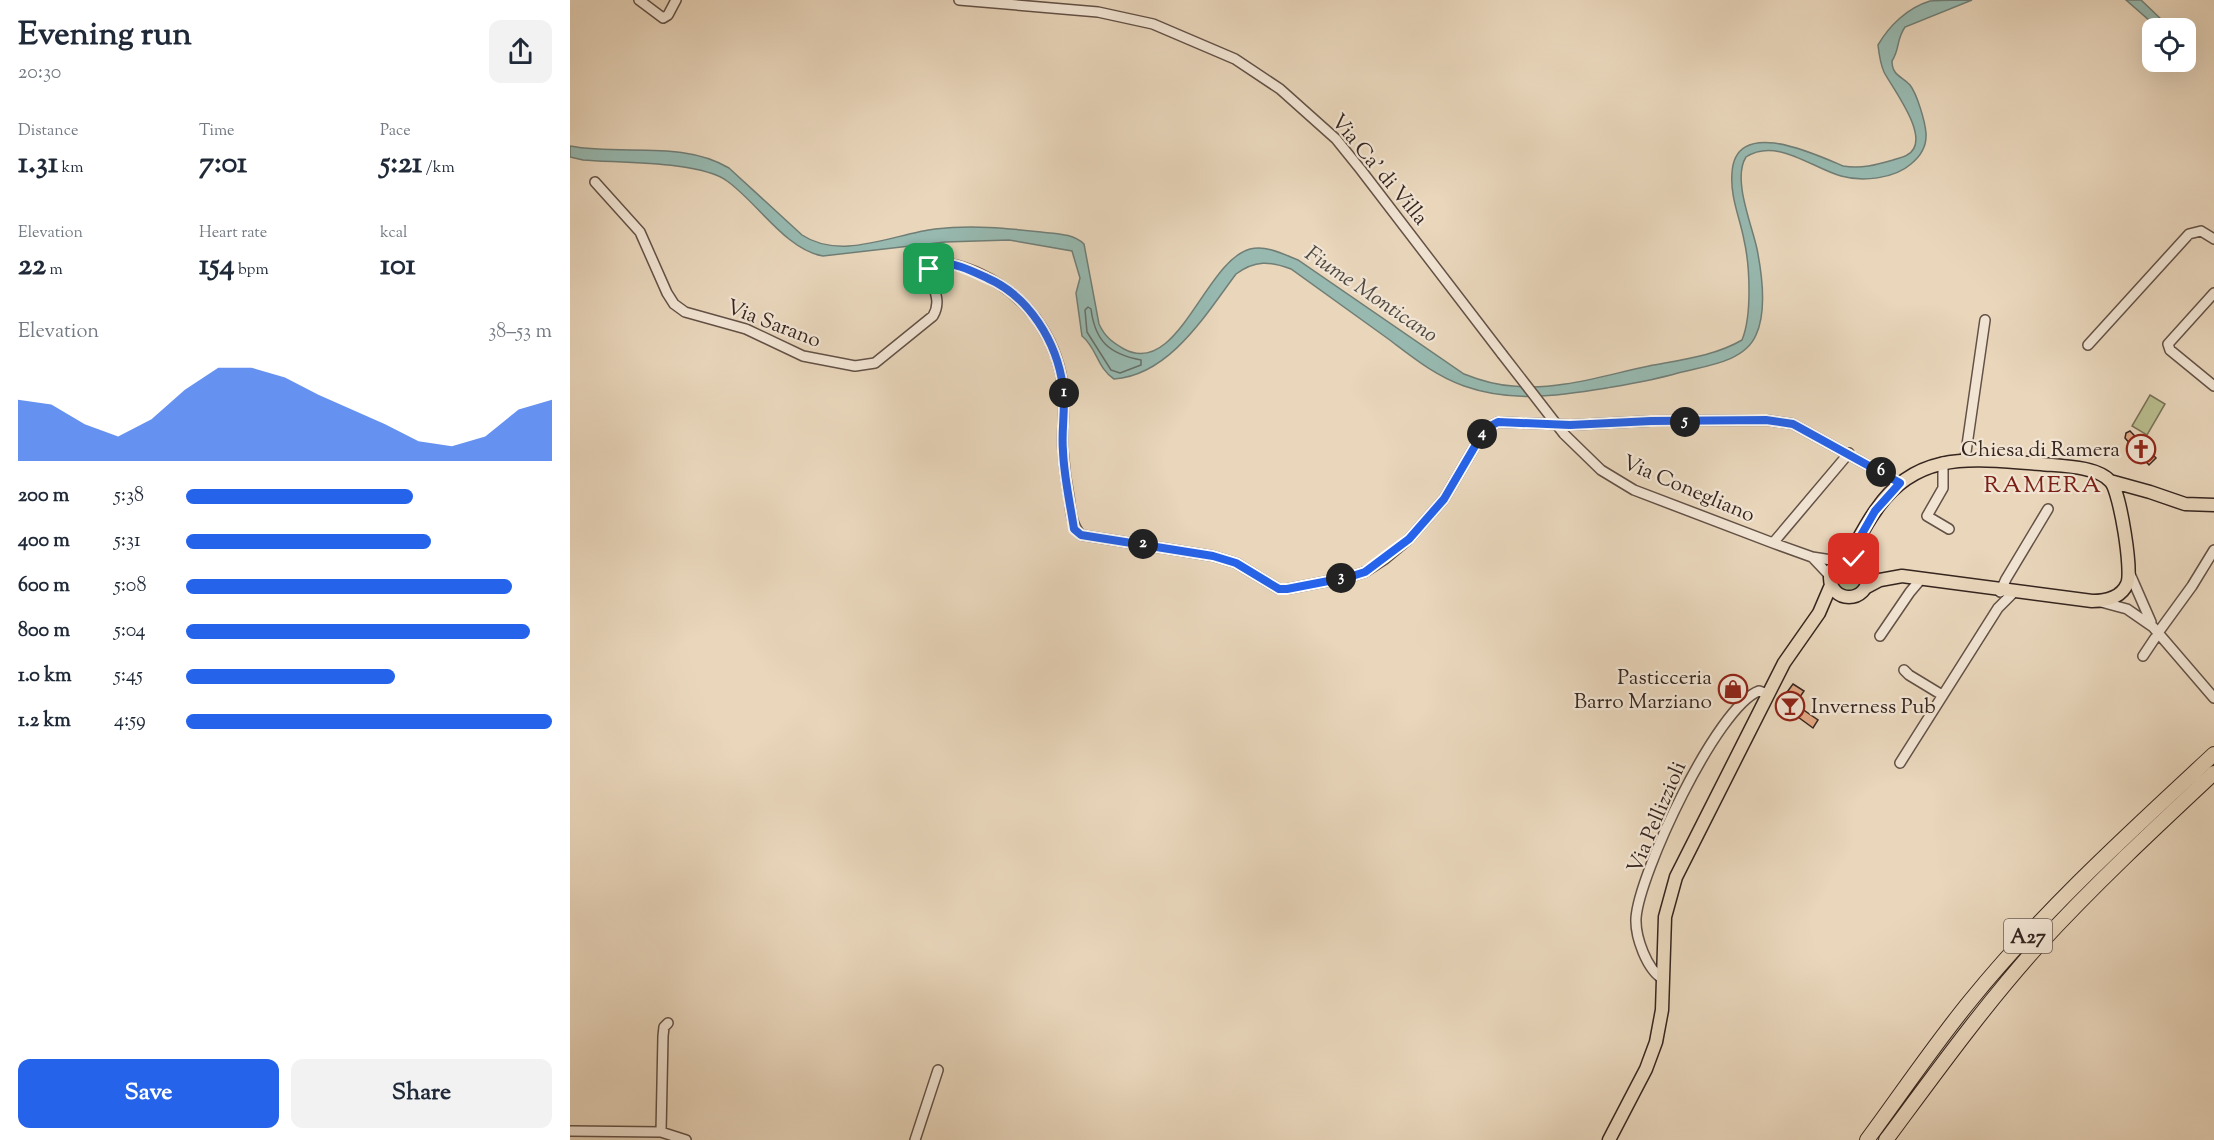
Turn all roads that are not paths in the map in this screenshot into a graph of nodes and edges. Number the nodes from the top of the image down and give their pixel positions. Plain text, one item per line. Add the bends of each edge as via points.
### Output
1 (639, 0) edge
2 (676, 0) edge
3 (959, 0) edge
4 (1078, 0) edge
5 (1073, 9) junction
6 (595, 182) dead end
7 (2214, 239) edge
8 (2214, 293) edge
9 (1984, 320) dead end
10 (2088, 345) dead end
11 (2214, 386) edge
12 (1564, 434) joint
13 (1849, 453) junction
14 (1965, 459) junction
15 (1943, 462) junction
16 (2110, 481) junction
17 (1900, 483) junction
18 (2141, 489) junction
19 (2120, 504) junction
20 (2213, 506) edge
21 (2048, 509) dead end
22 (1949, 529) dead end
23 (1773, 543) junction
24 (2214, 550) edge
25 (1812, 557) junction
26 (1843, 560) junction
27 (2129, 573) junction
28 (1916, 578) junction
29 (1830, 580) junction
30 (1865, 588) junction
31 (2000, 590) junction
32 (2014, 592) junction
33 (1843, 596) junction
34 (2098, 601) junction
35 (1998, 608) junction
36 (1818, 613) junction
37 (2156, 632) junction
38 (1880, 636) dead end
39 (2143, 656) dead end
40 (1904, 670) dead end
41 (1768, 694) junction
42 (1942, 695) junction
43 (2214, 698) edge
44 (2214, 754) edge
45 (1900, 763) dead end
46 (2214, 773) edge
47 (1663, 979) junction
48 (668, 1023) dead end
49 (938, 1070) dead end
50 (570, 1131) edge
51 (654, 1135) edge
52 (686, 1140) edge
53 (915, 1140) edge
54 (1609, 1140) edge
55 (1867, 1140) edge
56 (1886, 1140) edge

1 - 2 street via 663,18
3 - 5 street, Via Ca' di Villa
4 - 5 street
5 - 12 street, Via Ca' di Villa, bridge via 1153,24 1235,59 1280,89 1350,156
6 - 13 street, Via Sarano via 640,232 674,304 685,312 746,329 803,356 855,366 875,363 933,316 938,297 929,269 935,263 955,265 992,280 1015,294 1036,317 1057,360 1063,387 1063,450 1074,529 1081,535 1165,547 1236,563 1279,589 1349,577 1385,559 1409,539 1444,499 1485,429 1498,422 1570,425 1766,420 1793,424
7 - 10 street via 2201,231 2189,234
8 - 11 street via 2168,347
9 - 14 street
12 - 23 street, Via Conegliano via 1601,470 1634,490
13 - 17 street, Via Sarano
13 - 23 street
14 - 15 main road
14 - 16 main road via 2071,467
15 - 17 main road
15 - 22 street via 1943,488 1927,516
16 - 18 main road
16 - 19 main road
17 - 26 main road via 1875,511
18 - 19 main road via 2129,491
18 - 20 main road via 2185,504
19 - 27 main road
21 - 31 street
23 - 25 street, Via Conegliano
24 - 37 street
25 - 26 street, Via Conegliano
25 - 29 street, Via Conegliano
26 - 29 main road
26 - 30 main road via 1854,559 1864,566 1868,577
27 - 34 main road via 2120,594
27 - 37 street
28 - 30 main road via 1887,578
28 - 31 main road
28 - 38 street
29 - 33 main road, Via Conegliano
29 - 36 main road
30 - 33 main road via 1856,596
31 - 32 main road
31 - 35 street
32 - 34 main road
32 - 35 street
33 - 36 main road
34 - 37 street via 2127,609
35 - 42 street
36 - 41 main road
37 - 39 street
37 - 43 street
40 - 42 street
41 - 47 main road via 1676,877 1665,917
41 - 47 street, Via Pellizzioli via 1750,696 1718,732 1689,779 1650,874 1636,924 1650,965
42 - 45 street
44 - 55 highway, A27 via 2084,874 2028,935 1970,1001
46 - 56 highway, A27 via 2038,946 1983,1011
47 - 54 main road via 1661,1020 1652,1056
48 - 51 street via 664,1027
49 - 53 street
50 - 51 street
51 - 52 street

